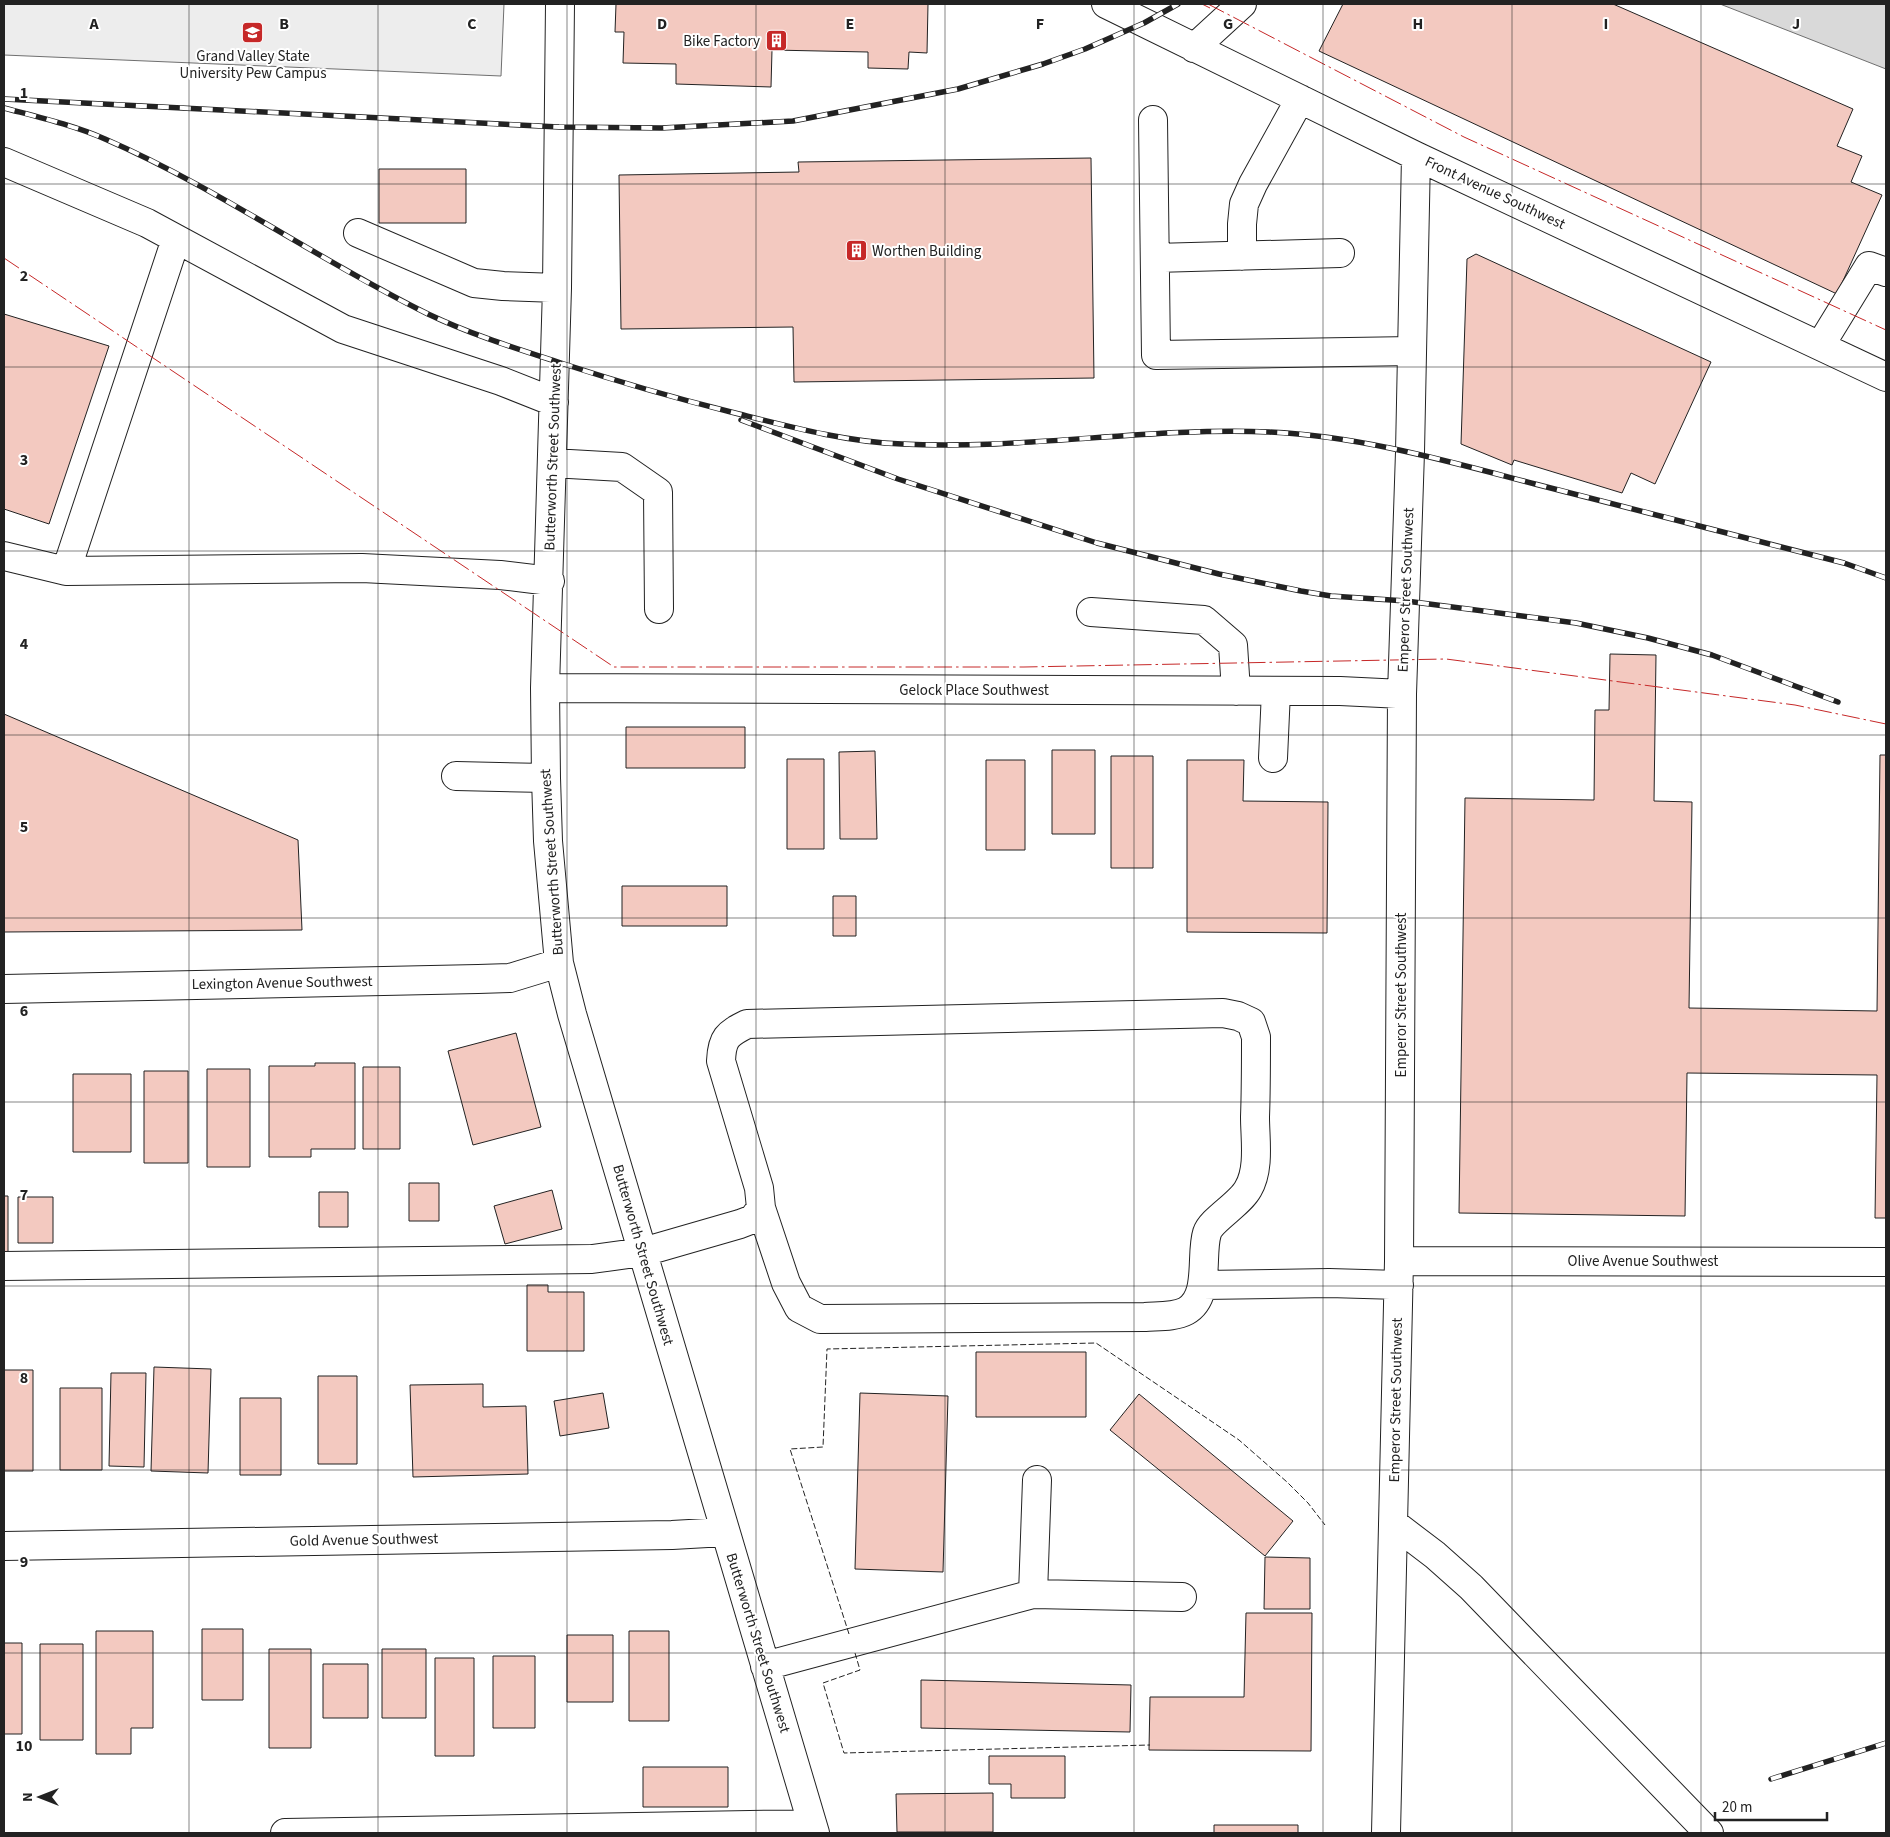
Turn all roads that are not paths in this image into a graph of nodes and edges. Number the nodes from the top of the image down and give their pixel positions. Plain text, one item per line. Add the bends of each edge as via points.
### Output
1 (560, 4) edge
2 (1106, 4) edge
3 (1242, 4) edge
4 (1194, 48) junction
5 (1300, 99) junction
6 (1153, 120) dead end
7 (1416, 156) junction
8 (4, 162) edge
9 (358, 233) dead end
10 (176, 239) junction
11 (1340, 253) dead end
12 (1242, 256) junction
13 (1155, 258) junction
14 (1886, 272) edge
15 (557, 288) junction
16 (1820, 346) junction
17 (1412, 351) junction
18 (1886, 377) edge
19 (554, 402) junction
20 (552, 463) junction
21 (4, 556) edge
22 (66, 571) junction
23 (550, 581) junction
24 (659, 609) dead end
25 (1091, 612) dead end
26 (545, 688) junction
27 (1236, 691) junction
28 (1276, 691) junction
29 (1402, 694) junction
30 (1273, 758) dead end
31 (456, 776) dead end
32 (546, 778) junction
33 (559, 963) junction
34 (4, 989) edge
35 (761, 1208) junction
36 (643, 1252) junction
37 (1886, 1262) edge
38 (4, 1266) edge
39 (1399, 1273) junction
40 (1203, 1285) junction
41 (1037, 1480) dead end
42 (1393, 1523) junction
43 (725, 1532) junction
44 (4, 1546) edge
45 (1034, 1594) junction
46 (1182, 1597) dead end
47 (765, 1666) junction
48 (813, 1828) edge
49 (285, 1833) edge
50 (1386, 1833) edge
51 (1709, 1833) edge

1 - 15 street, Butterworth Street Southwest
2 - 4 street, Front Avenue Southwest
3 - 4 street
4 - 5 street, Front Avenue Southwest
5 - 7 street, Front Avenue Southwest
5 - 12 street via 1244,204
6 - 13 street
7 - 16 street, Front Avenue Southwest
7 - 17 street, Emperor Street Southwest
8 - 10 street via 147,223
9 - 15 street via 474,283
10 - 19 street via 343,329 501,381
10 - 22 street
11 - 12 street
12 - 13 street
13 - 17 street via 1156,355
14 - 16 street via 1869,266
15 - 19 street, Butterworth Street Southwest
16 - 18 street, Front Avenue Southwest
17 - 29 street, Emperor Street Southwest
19 - 20 street, Butterworth Street Southwest
20 - 23 street, Butterworth Street Southwest
20 - 24 street via 622,467 658,492
21 - 22 street
22 - 23 street via 362,568 500,575
23 - 26 street, Butterworth Street Southwest
25 - 27 street via 1204,620 1233,645
26 - 27 street, Gelock Place Southwest
26 - 32 street, Butterworth Street Southwest
27 - 28 street, Gelock Place Southwest
28 - 29 street, Gelock Place Southwest
28 - 30 street
29 - 39 street, Emperor Street Southwest
31 - 32 street
32 - 33 street, Butterworth Street Southwest
33 - 34 street, Lexington Avenue Southwest via 510,978
33 - 36 street, Butterworth Street Southwest
35 - 36 street via 753,1219
35 - 40 street via 786,1283 799,1308 820,1319 1145,1317 1187,1311
35 - 40 street via 759,1188 721,1060 722,1045 729,1033 747,1024 1223,1013 1251,1022 1256,1038 1255,1166 1249,1187 1239,1202 1207,1231
36 - 38 street via 592,1259
36 - 43 street, Butterworth Street Southwest
37 - 39 street, Olive Avenue Southwest
39 - 40 street, Olive Avenue Southwest via 1329,1283
39 - 42 street, Emperor Street Southwest
41 - 45 street
42 - 50 street, Emperor Street Southwest
42 - 51 street via 1471,1587
43 - 44 street, Gold Avenue Southwest
43 - 47 street, Butterworth Street Southwest
45 - 46 street
45 - 47 street
47 - 48 street, Butterworth Street Southwest
48 - 49 street

